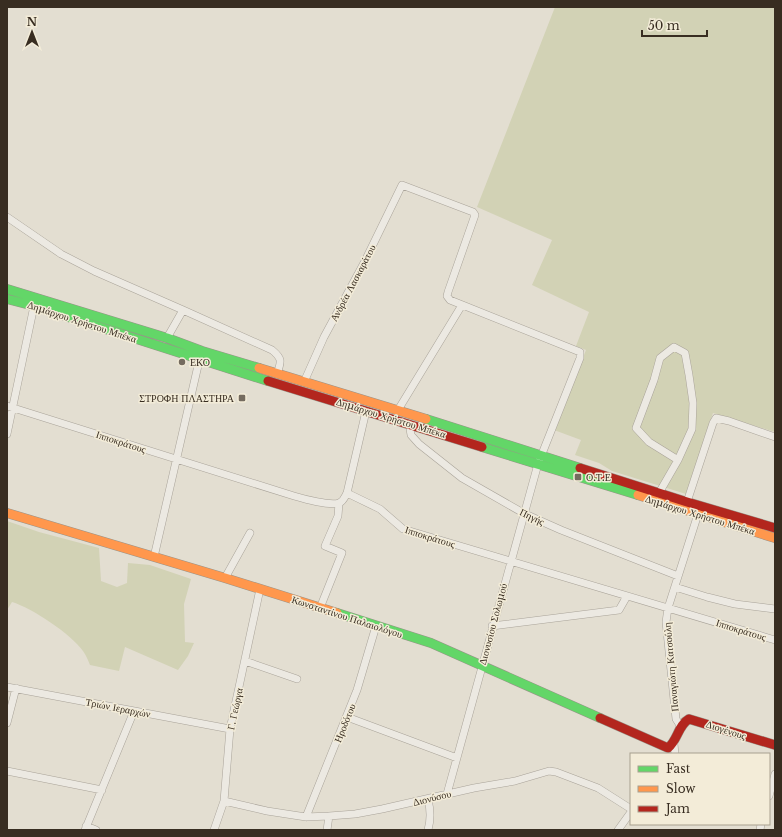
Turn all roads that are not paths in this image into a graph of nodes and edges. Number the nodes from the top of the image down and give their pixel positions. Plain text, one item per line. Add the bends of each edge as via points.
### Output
1 (7, 217) edge
2 (7, 290) edge
3 (7, 299) edge
4 (462, 305) junction
5 (34, 306) junction
6 (183, 310) junction
7 (167, 338) junction
8 (201, 356) junction
9 (278, 374) junction
10 (304, 382) junction
11 (10, 407) edge
12 (398, 410) junction
13 (366, 411) junction
14 (411, 425) junction
15 (7, 434) edge
16 (775, 437) edge
17 (539, 459) junction
18 (177, 460) junction
19 (678, 460) junction
20 (347, 493) junction
21 (659, 493) junction
22 (687, 502) junction
23 (339, 503) junction
24 (7, 513) edge
25 (525, 514) junction
26 (698, 514) junction
27 (775, 528) edge
28 (250, 533) dead end
29 (775, 538) edge
30 (154, 557) junction
31 (511, 561) junction
32 (678, 576) junction
33 (225, 578) junction
34 (674, 587) junction
35 (260, 589) junction
36 (627, 596) junction
37 (320, 608) junction
38 (668, 608) junction
39 (775, 609) edge
40 (376, 626) junction
41 (492, 626) junction
42 (775, 640) edge
43 (245, 661) junction
44 (482, 666) junction
45 (297, 679) dead end
46 (7, 688) edge
47 (16, 688) junction
48 (134, 711) junction
49 (347, 718) junction
50 (7, 723) edge
51 (681, 727) junction
52 (230, 729) junction
53 (674, 744) junction
54 (775, 745) edge
55 (675, 753) edge
56 (456, 758) junction
57 (7, 771) edge
58 (775, 774) edge
59 (102, 790) junction
60 (770, 792) edge
61 (447, 794) junction
62 (428, 800) junction
63 (224, 801) junction
64 (630, 808) edge
65 (630, 813) edge
66 (330, 816) junction
67 (306, 817) junction
68 (85, 828) edge
69 (96, 830) edge
70 (214, 830) edge
71 (327, 830) edge
72 (428, 830) edge
73 (618, 830) edge

1 - 6 street via 60,254
2 - 7 main road, Δημάρχου Χρήστου Μπέκα
3 - 5 main road, Δημάρχου Χρήστου Μπέκα
4 - 10 street, Ανδρέα Λασκαράτου via 450,300 448,292 475,215 402,185 324,337
4 - 12 street
4 - 17 street, Διονυσίου Σολωμού via 580,352 580,358
5 - 8 main road, Δημάρχου Χρήστου Μπέκα
5 - 11 street
6 - 7 street
6 - 9 street via 272,350 281,362
7 - 8 main road, Δημάρχου Χρήστου Μπέκα
8 - 9 main road, Δημάρχου Χρήστου Μπέκα
8 - 13 main road, Δημάρχου Χρήστου Μπέκα
8 - 18 street
9 - 10 main road, Δημάρχου Χρήστου Μπέκα
10 - 12 main road, Δημάρχου Χρήστου Μπέκα
11 - 15 street
11 - 18 street, Ιπποκράτους
12 - 17 main road, Δημάρχου Χρήστου Μπέκα
13 - 14 main road, Δημάρχου Χρήστου Μπέκα
13 - 20 street
14 - 17 main road, Δημάρχου Χρήστου Μπέκα
14 - 25 street, Πηγής via 411,435 419,444 462,478
16 - 22 street via 716,418
17 - 21 main road, Δημάρχου Χρήστου Μπέκα
17 - 25 street, Διονυσίου Σολωμού
17 - 26 main road, Δημάρχου Χρήστου Μπέκα
18 - 23 street, Ιπποκράτους via 294,496
18 - 30 street
19 - 19 street via 692,429 693,403 685,353 674,347 660,358 636,428 649,442
19 - 21 street
20 - 23 street
20 - 31 street, Ιπποκράτους via 380,509 403,529
21 - 22 main road, Δημάρχου Χρήστου Μπέκα
22 - 27 main road, Δημάρχου Χρήστου Μπέκα
23 - 37 street via 338,516 325,546 342,554
24 - 30 main road, Κωνσταντίνου Παλαιολόγου
25 - 31 street, Διονυσίου Σολωμού
25 - 32 street, Πηγής
26 - 29 main road, Δημάρχου Χρήστου Μπέκα
26 - 32 street, Παναγιώτη Κατσούλη
28 - 33 street
30 - 33 main road, Κωνσταντίνου Παλαιολόγου
31 - 36 street, Ιπποκράτους
31 - 41 street, Διονυσίου Σολωμού
32 - 34 street, Παναγιώτη Κατσούλη
33 - 35 main road, Κωνσταντίνου Παλαιολόγου
34 - 38 street, Παναγιώτη Κατσούλη
34 - 39 street via 735,604
35 - 37 main road, Κωνσταντίνου Παλαιολόγου
35 - 43 street, Γ. Γεώργα
36 - 38 street, Ιπποκράτους
36 - 41 street via 620,610
37 - 40 main road, Κωνσταντίνου Παλαιολόγου
38 - 42 street, Ιπποκράτους
38 - 51 street, Παναγιώτη Κατσούλη via 666,622 676,719
40 - 44 main road, Κωνσταντίνου Παλαιολόγου via 431,643
40 - 49 street, Ηροδότου via 358,690
41 - 44 street, Διονυσίου Σολωμού
43 - 45 street
43 - 52 street, Γ. Γεώργα
44 - 53 main road, Κωνσταντίνου Παλαιολόγου via 661,746 668,748
44 - 56 street, Διονυσίου Σολωμού
46 - 47 street, Τριών Ιεραρχών
47 - 48 street, Τριών Ιεραρχών
47 - 50 street
48 - 52 street, Τριών Ιεραρχών
48 - 59 street
49 - 56 street
49 - 67 street, Ηροδότου
51 - 53 main road
51 - 54 main road, Διογένους via 686,719 692,719
52 - 63 street, Γ. Γεώργα
53 - 55 street
56 - 61 street, Διονυσίου Σολωμού
57 - 59 street
58 - 60 street
59 - 68 street
61 - 62 street, Διονύσου
61 - 64 street, Διονύσου via 515,781 549,771 598,788
62 - 66 street, Διονύσου via 355,814
62 - 72 street via 431,819
63 - 67 street, Διονύσου
63 - 70 street, Γ. Γεώργα
65 - 73 street
66 - 67 street, Διονύσου
66 - 71 street
68 - 69 street

